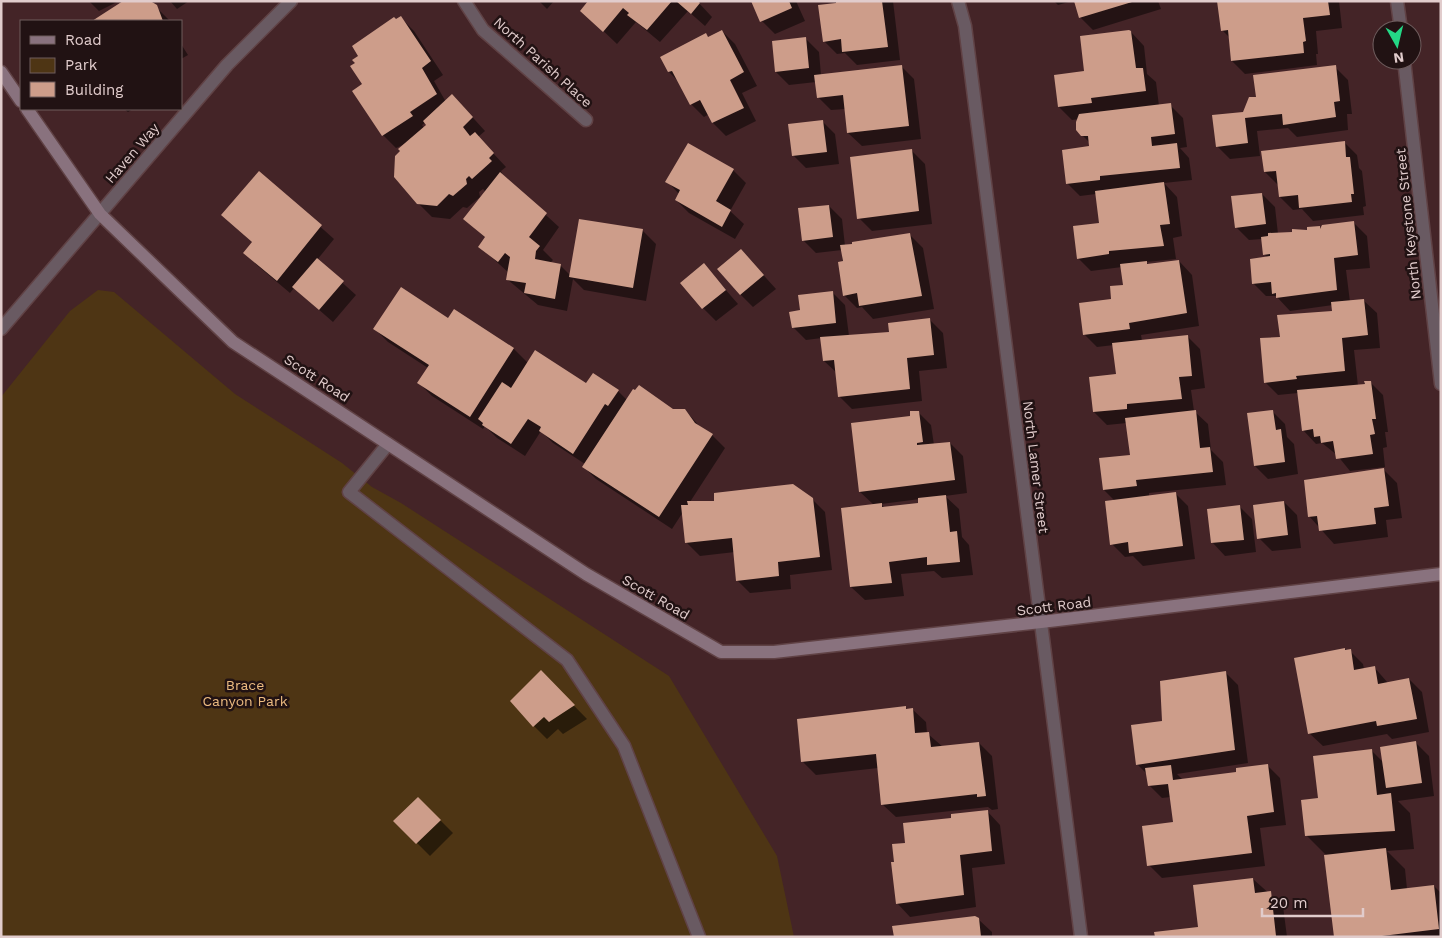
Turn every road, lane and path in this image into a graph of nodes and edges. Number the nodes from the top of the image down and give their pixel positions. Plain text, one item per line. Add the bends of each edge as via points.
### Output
1 (291, 1) edge
2 (464, 1) edge
3 (958, 1) edge
4 (1398, 1) edge
5 (1400, 20) edge
6 (1405, 70) edge
7 (1, 72) edge
8 (20, 100) edge
9 (28, 110) edge
10 (586, 120) dead end
11 (100, 214) junction
12 (1, 328) edge
13 (1441, 384) edge
14 (388, 444) junction
15 (1441, 574) edge
16 (1041, 622) junction
17 (699, 937) edge
18 (1081, 937) edge

1 - 11 street, Haven Way via 227,65
2 - 10 street, North Parish Place via 483,30
3 - 16 street, North Lamer Street via 965,26
4 - 5 street
6 - 13 street, North Keystone Street
7 - 8 street
9 - 11 street, Scott Road
11 - 12 street, Haven Way
11 - 14 street, Scott Road via 233,342
14 - 16 street, Scott Road via 586,574 721,652 774,652
14 - 17 street via 349,492 567,660 624,746
15 - 16 street, Scott Road
16 - 18 street, North Lamer Street

